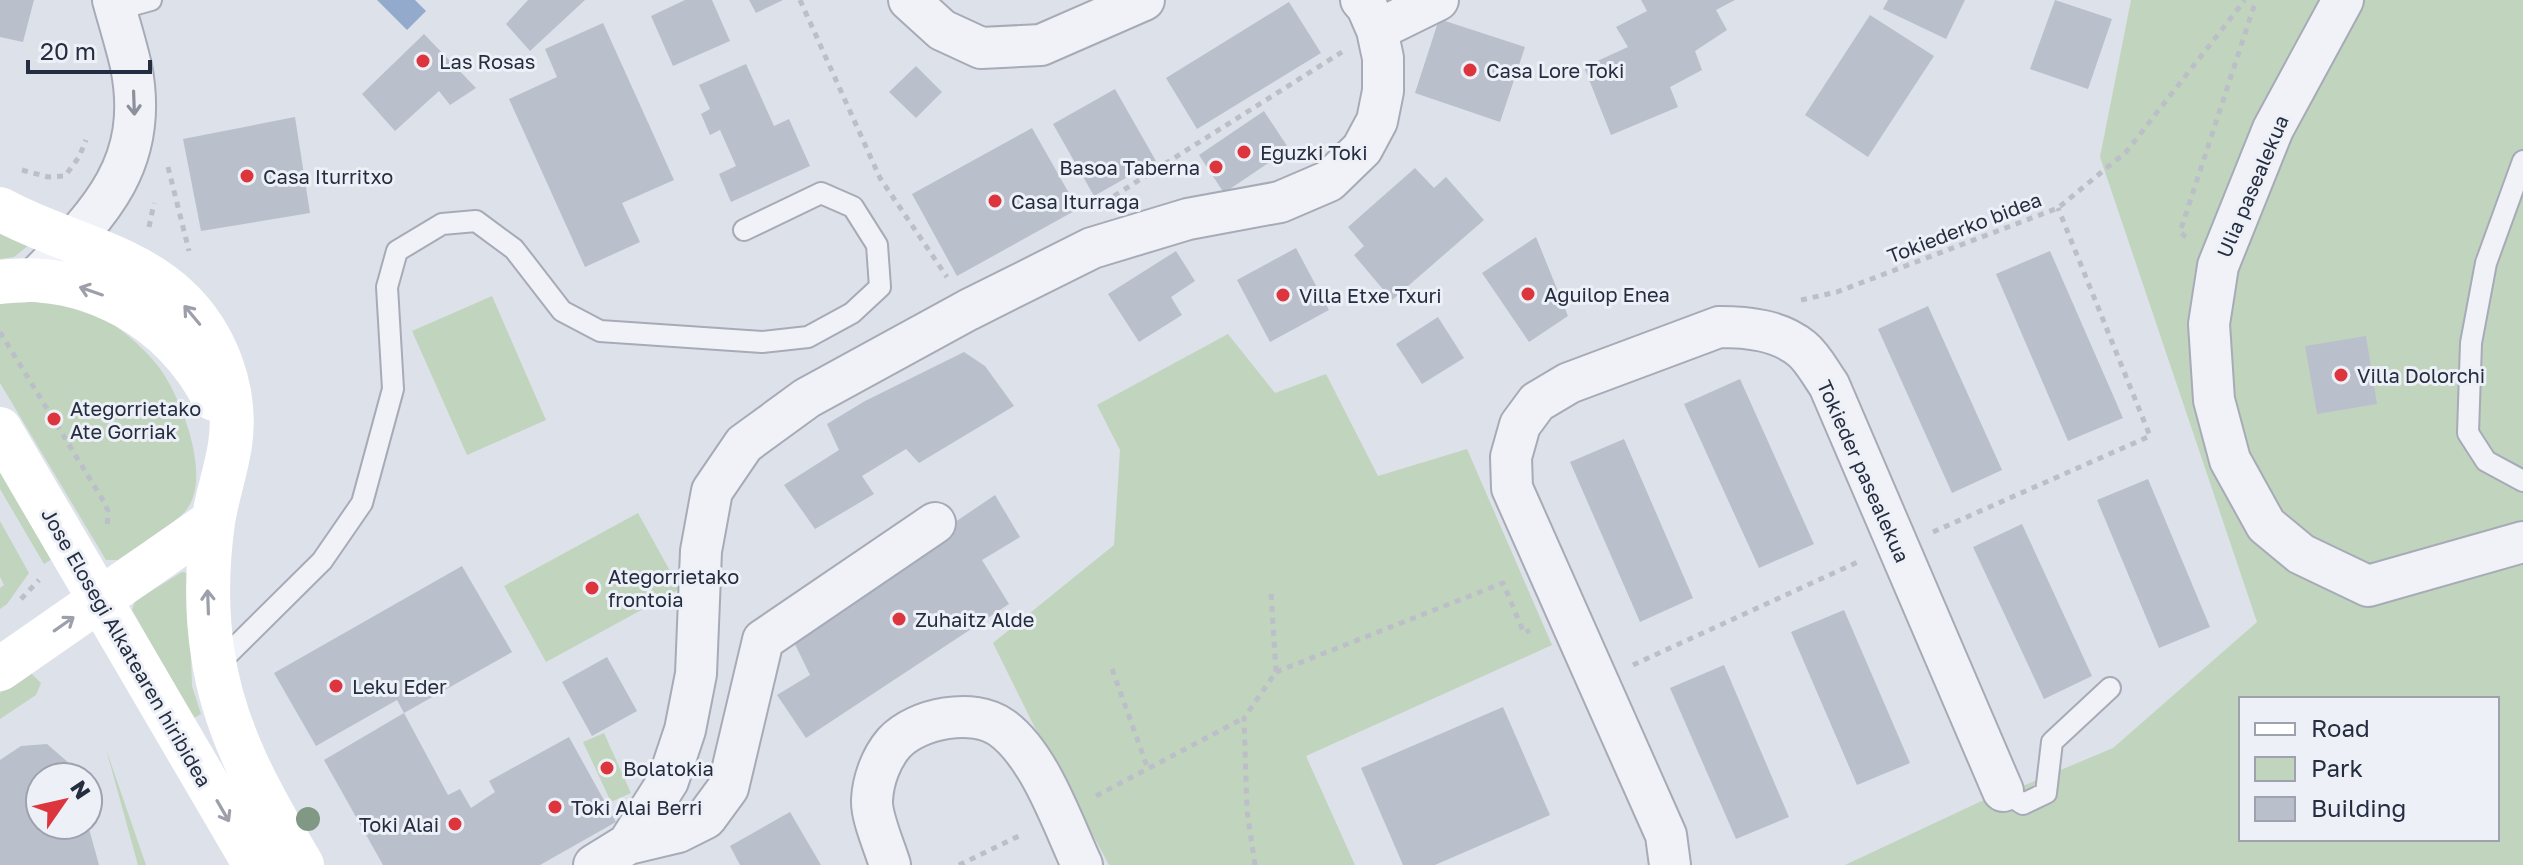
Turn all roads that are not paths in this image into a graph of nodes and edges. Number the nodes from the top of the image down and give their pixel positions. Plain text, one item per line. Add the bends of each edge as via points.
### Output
1 (909, 0) edge
2 (1144, 0) edge
3 (1438, 0) edge
4 (2343, 0) edge
5 (126, 3) edge
6 (1369, 15) edge
7 (2523, 161) edge
8 (8, 193) edge
9 (744, 230) dead end
10 (72, 242) junction
11 (16, 282) edge
12 (0, 429) edge
13 (230, 446) junction
14 (2523, 481) edge
15 (213, 521) junction
16 (935, 523) dead end
17 (2523, 542) edge
18 (100, 600) junction
19 (0, 669) edge
20 (220, 687) junction
21 (2110, 688) dead end
22 (2003, 791) joint
23 (628, 844) junction
24 (255, 865) edge
25 (302, 865) edge
26 (594, 865) edge
27 (890, 865) edge
28 (1082, 865) edge
29 (1670, 865) edge

1 - 2 street via 942,30 981,48 1041,45
3 - 6 street
4 - 17 street, Ulia pasealekua via 2273,129 2218,266 2209,324 2214,400 2230,460 2266,525 2301,554 2368,586
5 -> 10 street via 134,134 123,172
6 - 23 street via 1383,58 1377,121 1362,149 1329,181 1280,202 1188,219 1092,248 807,398 744,444 712,491 701,551 696,674 685,730 668,781
7 - 14 lane via 2486,263 2471,343 2468,433 2486,461
8 - 10 main road
9 - 20 lane via 821,193 853,207 877,245 880,287 852,313 808,337 762,342 600,331 562,311 514,249 476,221 442,224 397,251 387,287 393,389 362,503
10 - 11 street
13 -> 10 main road via 227,382 217,351 200,324 155,278
13 -> 11 main road via 207,385 187,357 139,313 79,287
12 - 18 main road, Jose Elosegi Alkatearen hiribidea
13 - 15 main road
15 - 18 main road
20 -> 15 main road via 207,602
16 - 23 street via 763,640 728,788 706,818 678,832
19 -> 18 main road
18 -> 24 main road, Jose Elosegi Alkatearen hiribidea
20 - 25 main road via 249,769
21 - 22 lane via 2052,742 2046,793 2023,804
22 - 29 street, Tokieder pasealekua via 1829,385 1803,350 1777,334 1719,327 1569,383 1537,402 1520,425 1511,457 1512,488 1666,835
23 - 26 street
27 - 28 street via 871,803 876,773 895,742 928,722 966,716 999,725 1021,744

